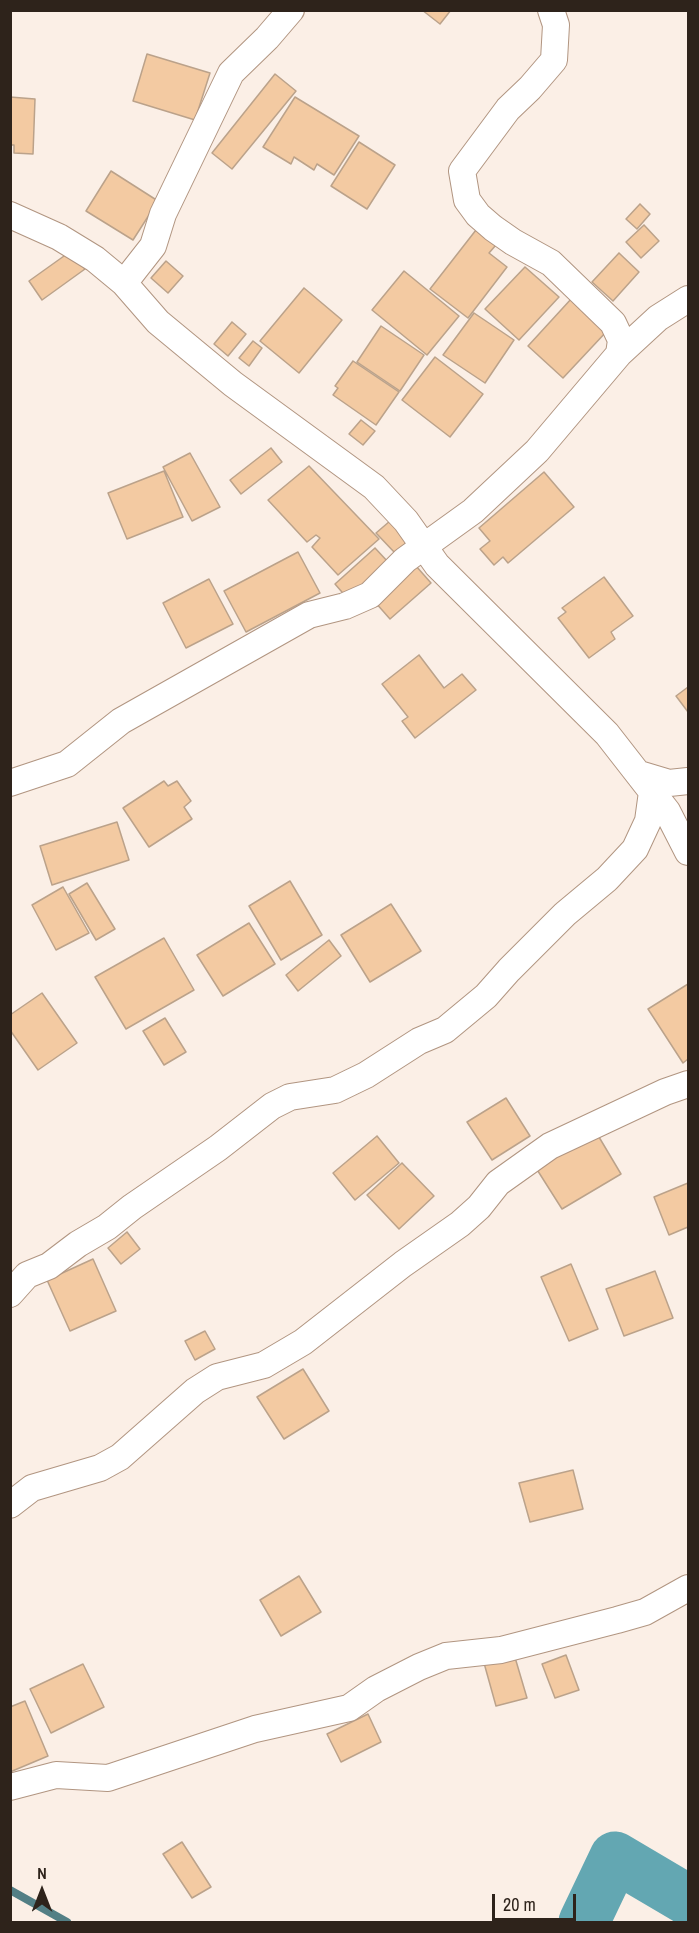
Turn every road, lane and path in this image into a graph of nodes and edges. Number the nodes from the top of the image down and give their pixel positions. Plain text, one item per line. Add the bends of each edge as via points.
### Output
1 (291, 10) edge
2 (551, 10) edge
3 (10, 215) edge
4 (124, 283) junction
5 (688, 299) edge
6 (619, 354) junction
7 (424, 547) junction
8 (688, 781) edge
9 (10, 783) edge
10 (645, 783) junction
11 (688, 852) edge
12 (688, 1084) edge
13 (10, 1294) edge
14 (10, 1504) edge
15 (688, 1588) edge
16 (10, 1787) edge

1 - 4 street via 231,73 164,214 153,246
2 - 6 street via 556,25 554,60 508,109 462,171 467,200 493,228 551,263 613,323 621,340
3 - 4 street via 59,237
4 - 7 street via 158,322 233,384 374,487
5 - 6 street via 658,318
6 - 7 street via 537,451 473,511
7 - 9 street via 370,595 309,615 121,721 67,764
7 - 10 street via 437,565 607,734
8 - 10 street
10 - 11 street via 667,811
10 - 13 street via 648,821 635,849 486,996 445,1030 418,1041 335,1090 290,1097 272,1107 107,1227 49,1266 27,1275
12 - 14 street via 550,1146 498,1183 460,1224 303,1342 264,1365 217,1377 195,1391 120,1457 100,1468 32,1488
15 - 16 street via 645,1612 617,1620 501,1650 446,1656 376,1689 349,1708 255,1729 108,1779 56,1775

